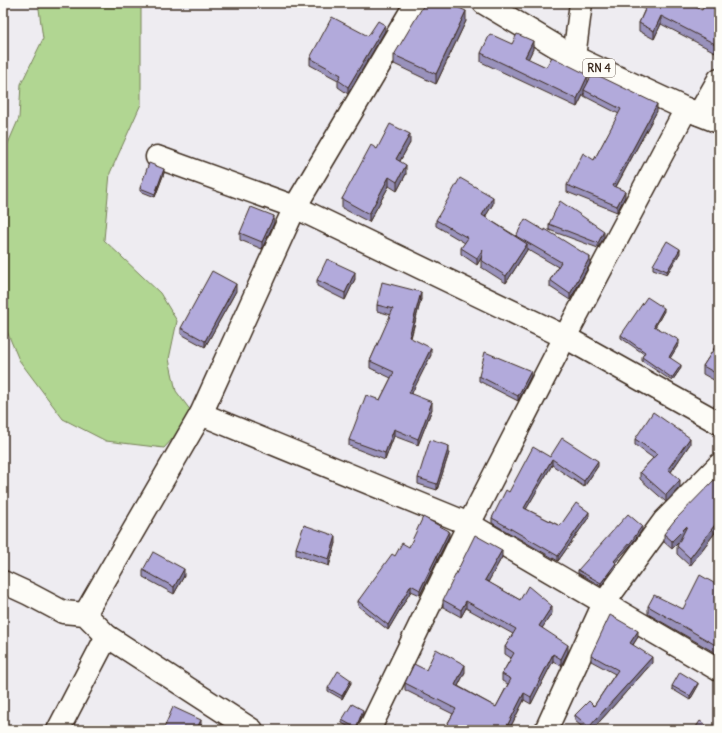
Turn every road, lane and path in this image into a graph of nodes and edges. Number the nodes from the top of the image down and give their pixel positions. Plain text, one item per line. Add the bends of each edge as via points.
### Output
1 (416, 3) edge
2 (484, 3) edge
3 (581, 3) edge
4 (574, 57) junction
5 (719, 79) edge
6 (692, 111) junction
7 (719, 122) edge
8 (156, 157) dead end
9 (295, 207) junction
10 (565, 337) junction
11 (201, 414) junction
12 (719, 423) edge
13 (719, 465) edge
14 (469, 524) junction
15 (3, 582) edge
16 (604, 603) junction
17 (85, 614) junction
18 (107, 636) junction
19 (719, 670) edge
20 (58, 730) edge
21 (252, 730) edge
22 (369, 730) edge
23 (546, 730) edge

1 - 9 main road
2 - 4 main road, RN 4
3 - 4 main road
4 - 6 main road, RN 4
5 - 6 main road
6 - 7 main road, RN 4
6 - 10 main road
8 - 9 main road
9 - 10 main road
9 - 11 main road
10 - 12 main road
10 - 14 main road
11 - 14 main road
11 - 17 main road
13 - 16 main road via 664,521
14 - 16 main road
14 - 22 main road
15 - 17 main road via 63,612
16 - 19 main road
16 - 23 main road
17 - 18 main road
18 - 20 main road
18 - 21 main road

